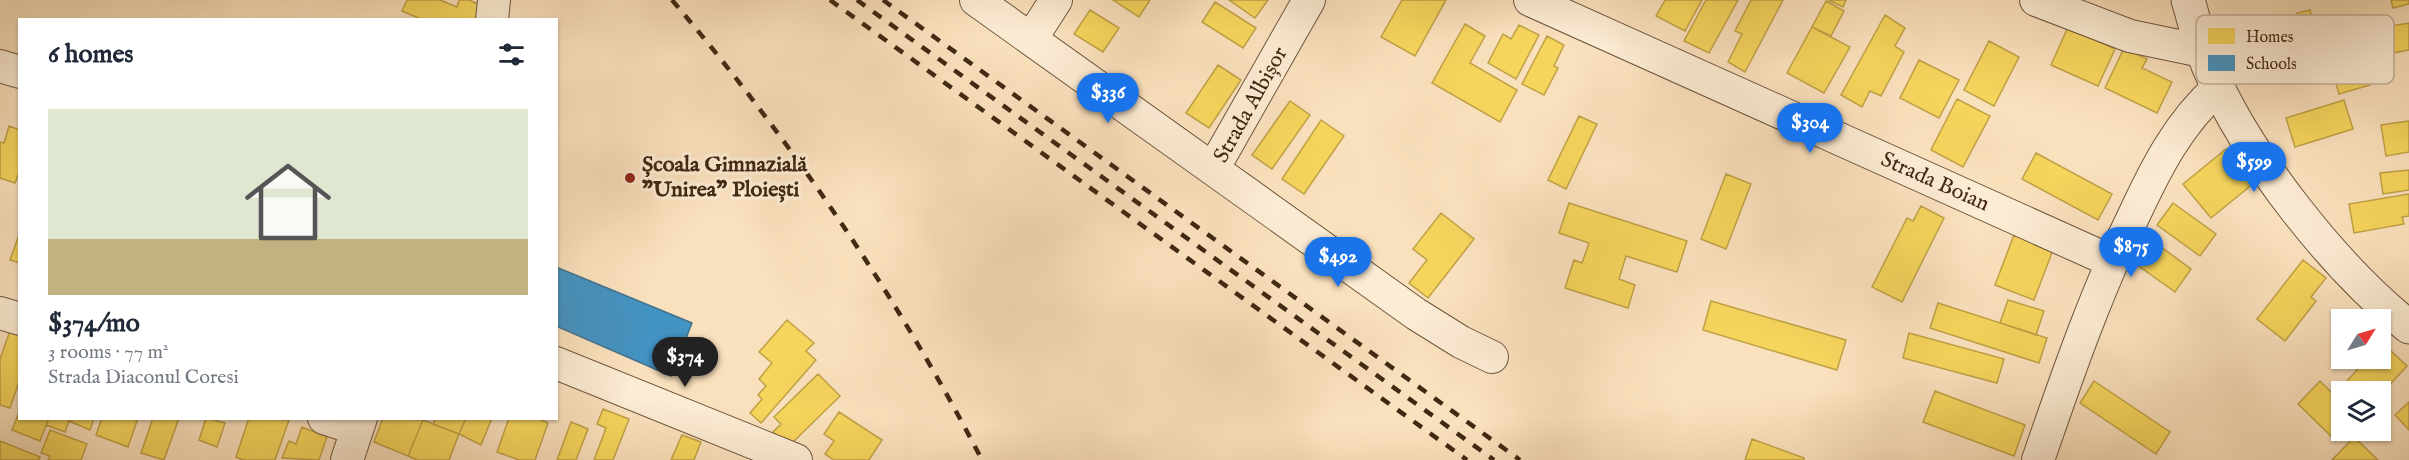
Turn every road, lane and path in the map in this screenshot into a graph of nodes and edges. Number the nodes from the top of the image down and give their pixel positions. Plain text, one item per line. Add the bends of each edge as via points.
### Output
1 (494, 0) edge
2 (976, 0) edge
3 (1056, 0) edge
4 (1309, 0) edge
5 (1530, 0) edge
6 (2036, 0) edge
7 (2188, 0) edge
8 (492, 18) edge
9 (2196, 29) edge
10 (1031, 39) junction
11 (2196, 50) edge
12 (0, 66) edge
13 (18, 71) edge
14 (2216, 84) edge
15 (2218, 88) junction
16 (1213, 169) junction
17 (2111, 261) junction
18 (0, 313) edge
19 (18, 318) edge
20 (2409, 327) edge
21 (1492, 357) dead end
22 (558, 364) edge
23 (336, 420) edge
24 (359, 424) edge
25 (346, 460) edge
26 (796, 460) edge
27 (2038, 460) edge

1 - 8 street
2 - 10 street
3 - 10 street
4 - 16 street, Strada Albișor
5 - 17 street, Strada Boian
6 - 11 street via 2130,36
7 - 9 street
10 - 16 street
12 - 13 street
14 - 15 street
15 - 17 street via 2197,107 2170,145
15 - 20 street via 2268,171 2330,251 2374,299
16 - 21 street, Strada Albișor via 1416,314
17 - 27 street
18 - 19 street
22 - 26 street
23 - 24 street
24 - 25 street

